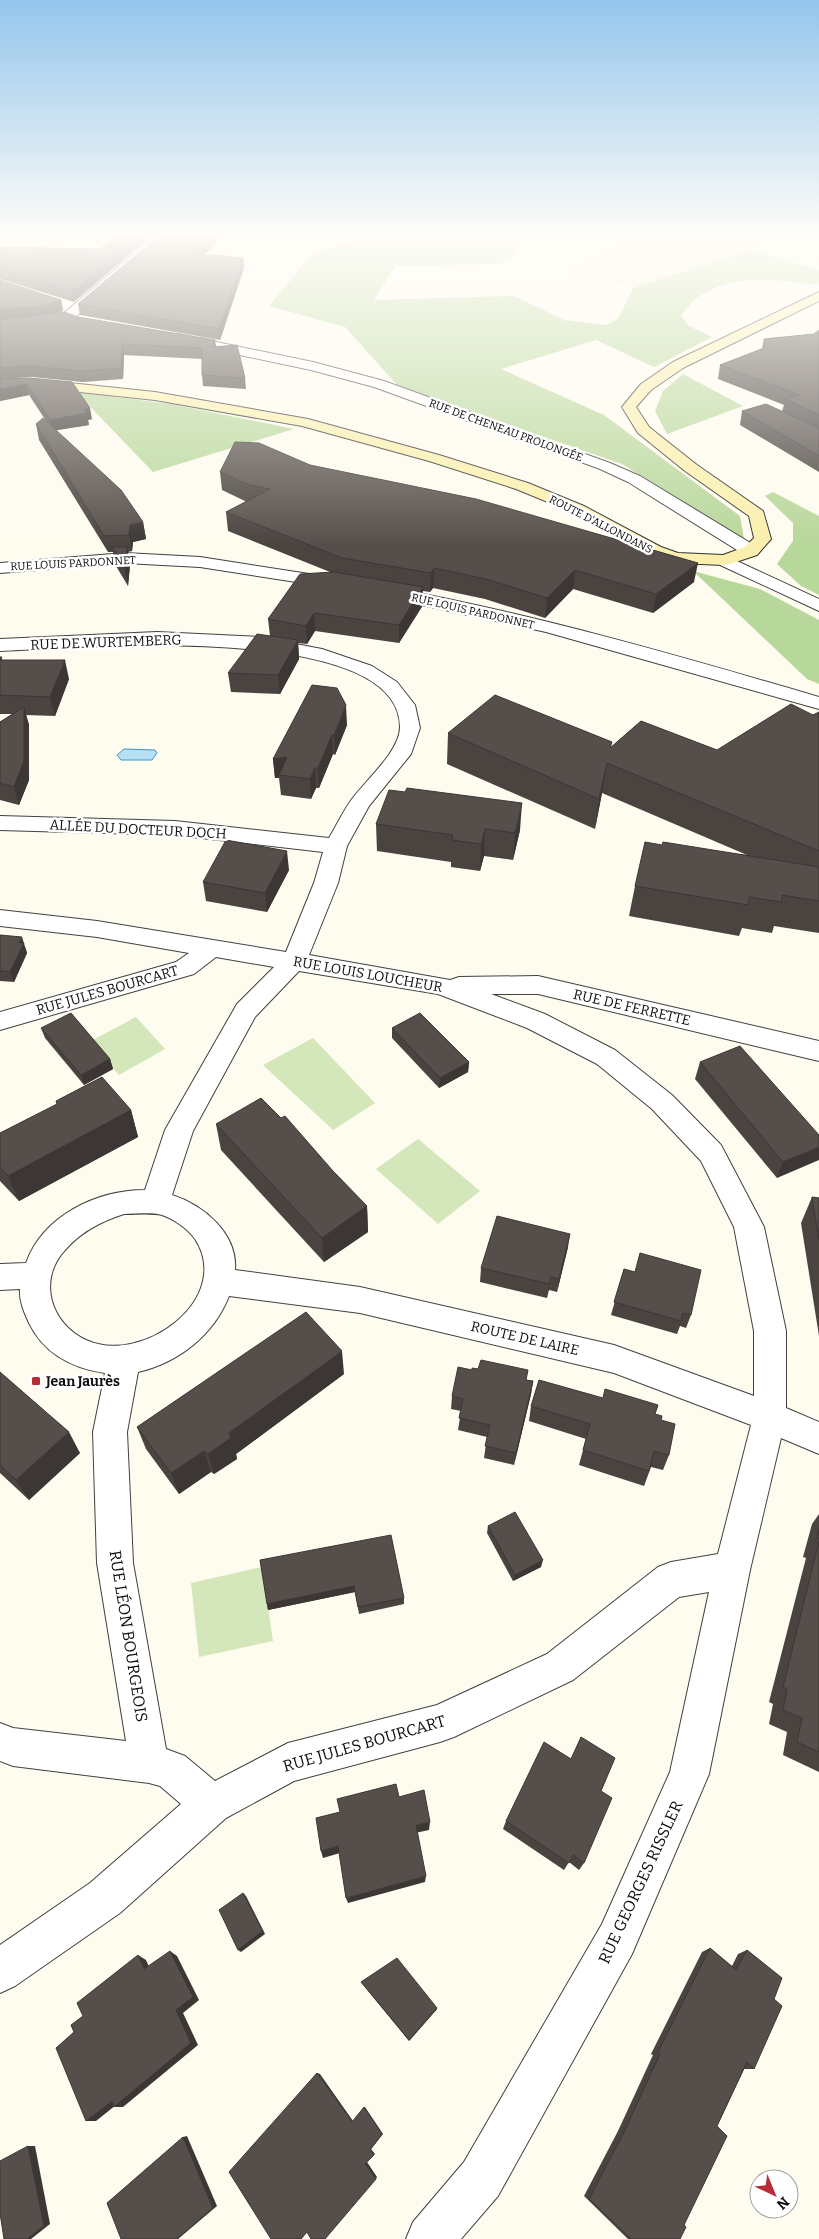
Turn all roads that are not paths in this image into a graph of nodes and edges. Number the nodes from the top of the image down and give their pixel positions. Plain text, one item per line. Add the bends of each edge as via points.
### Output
1 (170, 337) edge
2 (734, 337) edge
3 (0, 384) edge
4 (751, 551) junction
5 (724, 560) junction
6 (0, 568) edge
7 (355, 586) edge
8 (374, 590) edge
9 (819, 606) edge
10 (0, 645) edge
11 (819, 703) edge
12 (0, 823) edge
13 (336, 846) junction
14 (0, 918) edge
15 (210, 949) junction
16 (294, 961) junction
17 (442, 986) junction
18 (0, 1022) edge
19 (819, 1051) edge
20 (155, 1202) junction
21 (36, 1276) junction
22 (0, 1277) edge
23 (219, 1281) junction
24 (124, 1359) junction
25 (770, 1417) junction
26 (819, 1438) edge
27 (732, 1570) junction
28 (0, 1742) edge
29 (149, 1763) junction
30 (212, 1804) junction
31 (0, 1971) edge
32 (430, 2239) edge

1 - 4 street, RUE DE CHENEAU PROLONGÉE via 313,366 378,384 583,458 634,479
2 - 4 main road via 678,365 646,387 629,407 643,430 757,514 763,539
3 - 5 main road, ROUTE D'ALLONDANS via 32,383 155,396 302,422 522,486 578,510 655,551 676,558
4 - 5 main road, ROUTE D'ALLONDANS
5 - 9 street
6 - 7 street, RUE LOUIS PARDONNET via 125,558 200,562
8 - 11 street, RUE LOUIS PARDONNET via 441,601 649,653
10 - 13 street, RUE DE WURTEMBERG via 158,638 259,643 315,653 365,670 390,686 405,706 410,728 401,754 360,803
12 - 13 street, ALLÉE DU DOCTEUR DOCH via 175,828
13 - 16 street, RUE DE WURTEMBERG via 326,883
14 - 15 street, RUE LOUIS LOUCHEUR via 96,929
15 - 16 street, RUE LOUIS LOUCHEUR
15 - 18 street, RUE JULES BOURCART via 185,968
16 - 17 street, RUE LOUIS LOUCHEUR
16 - 20 street, RUE DE WURTEMBERG via 246,1011 179,1130
17 - 19 street, RUE DE FERRETTE via 538,985
17 - 25 street, RUE LOUIS LOUCHEUR via 536,1021 606,1057 662,1102 711,1154 750,1227 770,1331
20 - 21 street via 124,1202 94,1211 68,1228 48,1250
20 - 23 street via 178,1208 198,1220 212,1237 220,1258
21 - 22 street
21 - 24 street via 35,1303 45,1327 64,1346 92,1357
23 - 24 street via 212,1303 197,1324 176,1341 151,1353
23 - 25 street, ROUTE DE LAIRE via 360,1300 614,1359
24 - 29 street, RUE LÉON BOURGEOIS via 110,1432 115,1563
25 - 26 street, ROUTE DE LAIRE
25 - 27 street
27 - 30 street, RUE JULES BOURCART via 671,1580 560,1668 440,1723 288,1763
27 - 32 street, RUE GEORGES RISSLER via 689,1774 617,1939 481,2179
28 - 29 street via 13,1747
29 - 30 street via 170,1770
30 - 31 street via 105,1898

